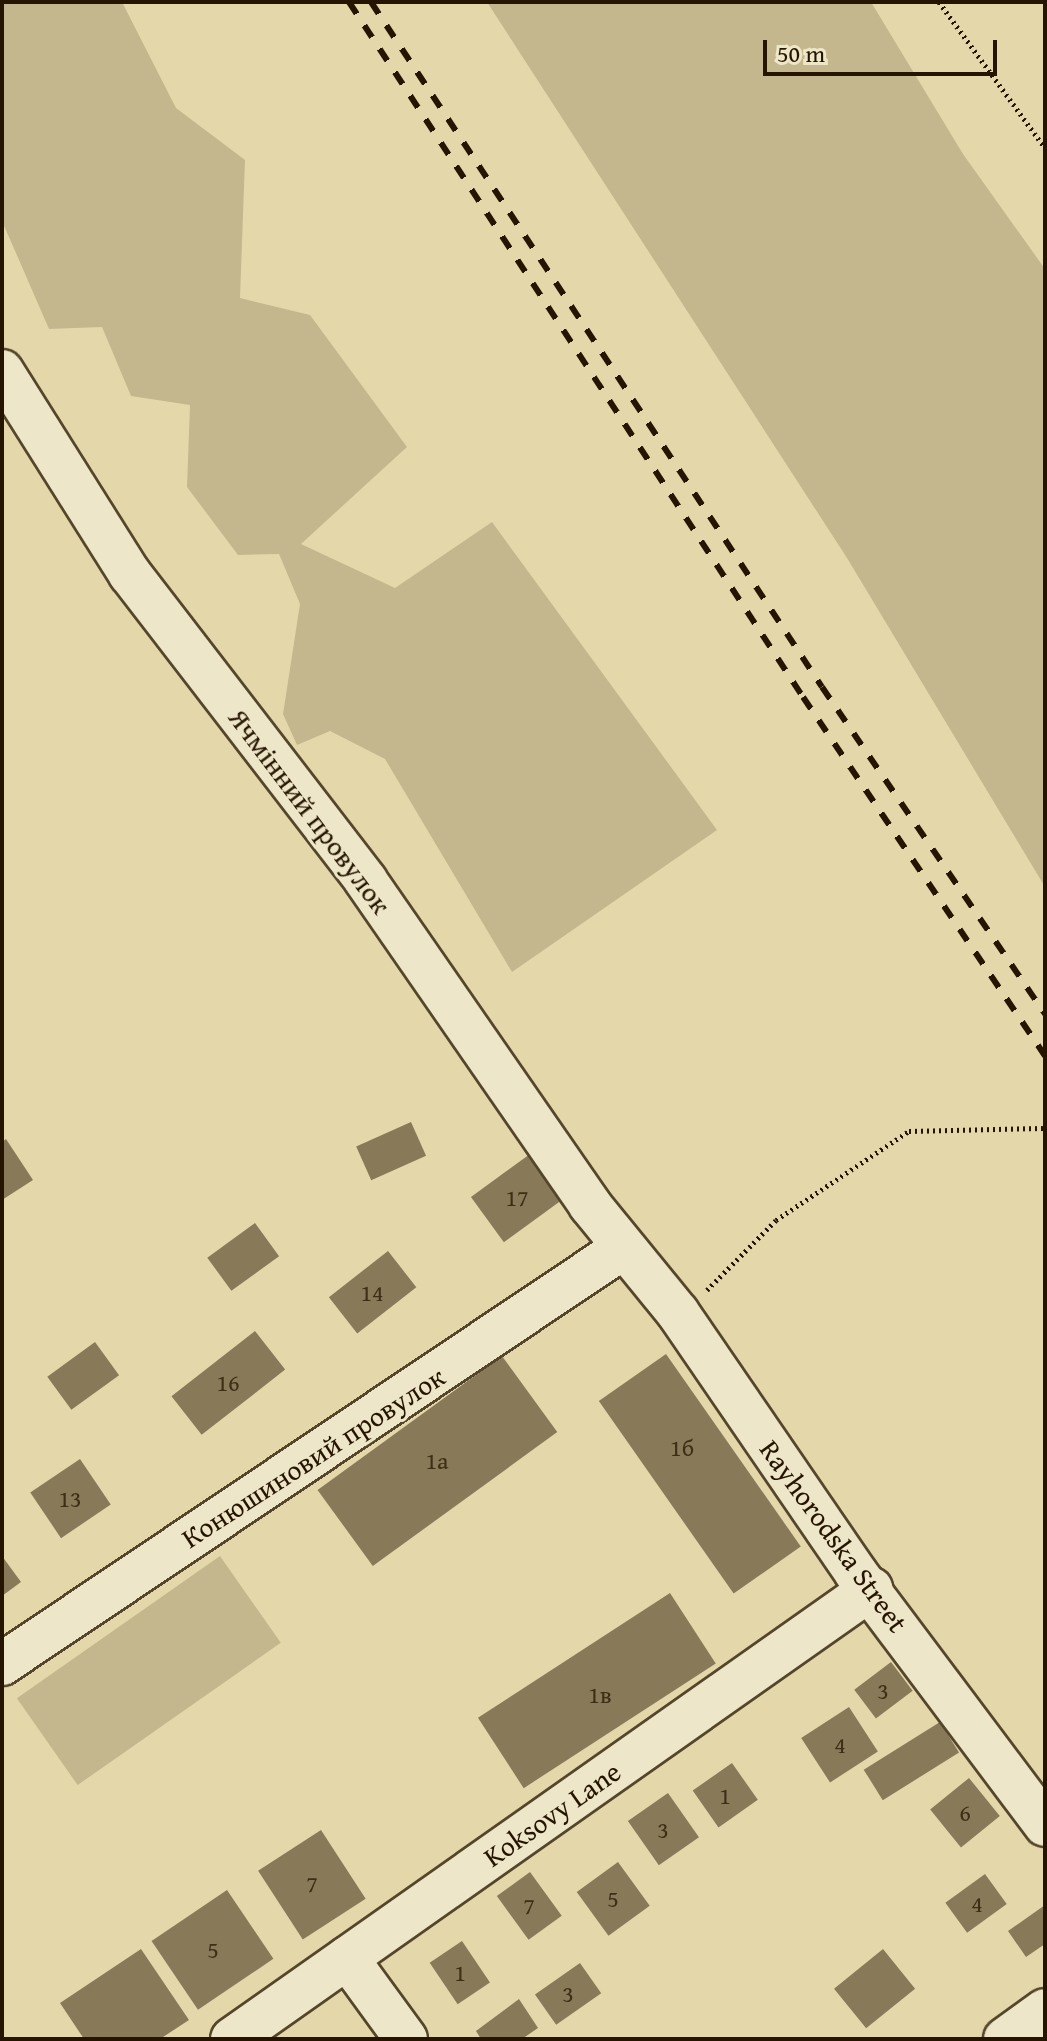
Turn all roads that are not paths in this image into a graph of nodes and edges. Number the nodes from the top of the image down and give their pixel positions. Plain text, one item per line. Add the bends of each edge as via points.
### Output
1 (2, 371) edge
2 (623, 1248) junction
3 (871, 1589) junction
4 (2, 1664) edge
5 (1045, 1825) edge
6 (347, 1958) junction
7 (1045, 2010) edge
8 (232, 2039) edge
9 (406, 2039) edge
10 (1005, 2039) edge

1 - 2 street, Ячмінний провулок via 130,574 366,881
2 - 3 street, Rayhorodska Street via 678,1313
2 - 4 street, Конюшиновий провулок
3 - 5 street, Rayhorodska Street
3 - 6 street, Koksovy Lane
6 - 8 street, Koksovy Lane
6 - 9 street
7 - 10 street

